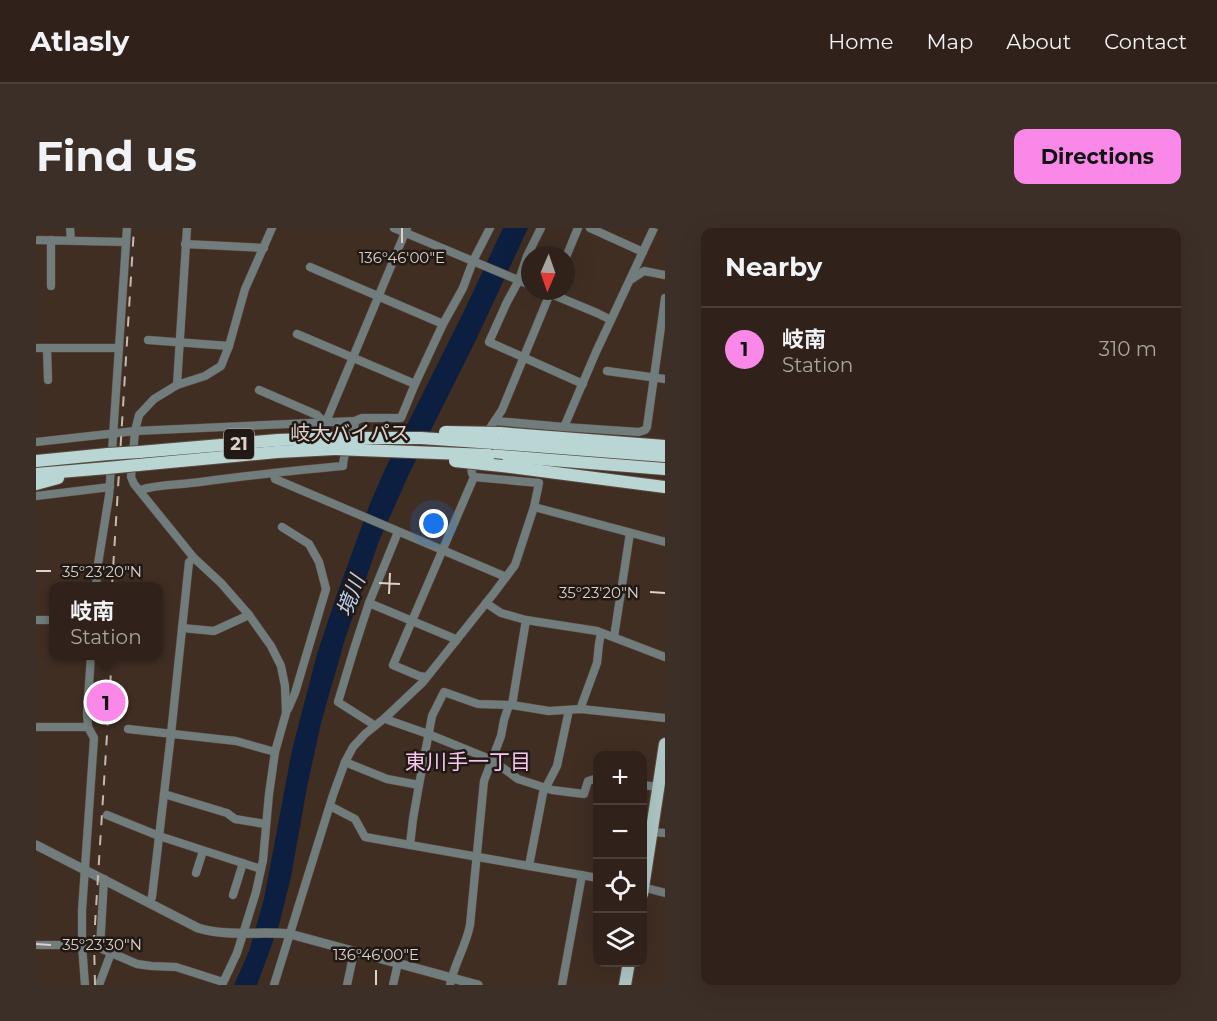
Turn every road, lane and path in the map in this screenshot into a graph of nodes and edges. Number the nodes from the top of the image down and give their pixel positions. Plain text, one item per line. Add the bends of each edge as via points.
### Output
1 (70, 228) edge
2 (127, 228) edge
3 (187, 228) edge
4 (272, 228) edge
5 (394, 228) edge
6 (490, 228) edge
7 (542, 228) edge
8 (578, 228) edge
9 (590, 228) edge
10 (654, 228) edge
11 (406, 230) edge
12 (36, 240) edge
13 (51, 240) junction
14 (71, 240) junction
15 (126, 242) junction
16 (185, 244) junction
17 (571, 246) edge
18 (264, 248) junction
19 (644, 252) junction
20 (476, 262) junction
21 (310, 267) dead end
22 (665, 275) edge
23 (517, 279) junction
24 (631, 280) junction
25 (521, 281) edge
26 (51, 286) dead end
27 (379, 296) junction
28 (665, 298) edge
29 (546, 300) edge
30 (567, 300) edge
31 (611, 320) junction
32 (443, 324) junction
33 (297, 334) dead end
34 (148, 340) dead end
35 (179, 342) junction
36 (229, 346) junction
37 (36, 348) edge
38 (47, 348) junction
39 (119, 348) junction
40 (524, 357) junction
41 (352, 358) junction
42 (606, 371) dead end
43 (653, 377) junction
44 (665, 379) edge
45 (48, 380) dead end
46 (415, 384) junction
47 (583, 384) junction
48 (177, 386) junction
49 (259, 390) dead end
50 (355, 421) junction
51 (324, 422) junction
52 (564, 427) junction
53 (135, 430) junction
54 (114, 433) junction
55 (496, 433) junction
56 (36, 442) edge
57 (336, 443) junction
58 (416, 452) junction
59 (36, 453) edge
60 (74, 457) junction
61 (663, 459) edge
62 (36, 461) edge
63 (76, 471) junction
64 (274, 473) junction
65 (36, 474) edge
66 (474, 477) junction
67 (36, 484) edge
68 (110, 487) junction
69 (665, 487) edge
70 (140, 490) junction
71 (36, 496) edge
72 (534, 507) junction
73 (282, 527) dead end
74 (396, 531) junction
75 (630, 533) junction
76 (665, 542) edge
77 (442, 550) junction
78 (194, 558) junction
79 (506, 578) junction
80 (96, 582) edge
81 (369, 603) junction
82 (486, 603) junction
83 (249, 615) junction
84 (412, 620) junction
85 (526, 620) junction
86 (182, 628) junction
87 (601, 633) junction
88 (614, 637) junction
89 (456, 641) junction
90 (665, 657) edge
91 (91, 660) edge
92 (426, 677) junction
93 (511, 705) junction
94 (570, 710) junction
95 (581, 710) junction
96 (286, 713) junction
97 (386, 717) junction
98 (665, 718) edge
99 (374, 726) junction
100 (36, 727) edge
101 (87, 727) junction
102 (128, 729) dead end
103 (171, 734) junction
104 (428, 734) junction
105 (665, 744) edge
106 (275, 752) junction
107 (492, 760) junction
108 (345, 762) junction
109 (593, 779) edge
110 (419, 785) junction
111 (647, 786) edge
112 (659, 787) junction
113 (546, 788) junction
114 (164, 794) junction
115 (330, 806) junction
116 (107, 815) dead end
117 (266, 824) junction
118 (659, 832) edge
119 (159, 836) junction
120 (36, 844) edge
121 (410, 845) junction
122 (203, 851) junction
123 (478, 857) junction
124 (243, 863) junction
125 (529, 866) junction
126 (85, 869) junction
127 (261, 869) junction
128 (196, 873) dead end
129 (582, 875) junction
130 (647, 875) edge
131 (593, 877) edge
132 (104, 879) junction
133 (647, 890) edge
134 (665, 893) edge
135 (233, 895) dead end
136 (149, 903) junction
137 (246, 934) junction
138 (285, 934) junction
139 (36, 945) edge
140 (82, 945) junction
141 (354, 952) junction
142 (111, 953) junction
143 (398, 963) junction
144 (628, 967) edge
145 (451, 981) edge
146 (223, 984) edge
147 (85, 985) edge
148 (99, 985) edge
149 (274, 985) edge
150 (347, 985) edge
151 (393, 985) edge
152 (478, 985) edge
153 (562, 985) edge
154 (625, 985) edge

1 - 14 street
2 - 15 street
3 - 16 street
4 - 18 street
5 - 11 street
6 - 20 street
7 - 23 street
8 - 17 street
9 - 19 street
10 - 19 street
11 - 20 street
11 - 27 street
12 - 13 street
13 - 14 street
13 - 26 street
14 - 15 street
15 - 39 street
16 - 18 street
16 - 35 street
18 - 36 street via 244,289
19 - 24 street
20 - 23 street
20 - 32 street
21 - 27 street
22 - 24 street via 644,271
23 - 25 street
23 - 40 street via 489,342
24 - 31 street
27 - 32 street
27 - 41 street
28 - 43 street
29 - 40 street
30 - 31 street
31 - 47 street
32 - 46 street
33 - 41 street
34 - 35 street
35 - 36 street
35 - 48 street
36 - 48 street via 221,366
37 - 38 street
38 - 39 street
38 - 45 street
39 - 54 street
40 - 47 street
40 - 55 street
41 - 46 street
41 - 51 street
42 - 43 street
43 - 44 street
43 - 52 street via 645,430
46 - 50 street via 400,418
47 - 52 street
48 - 53 street via 154,399 139,415
49 - 51 street via 317,415
50 - 51 street
50 - 64 street via 343,466
51 - 53 street
52 - 55 street
53 - 54 street
53 - 70 street via 131,477
54 - 56 street
54 - 68 street
55 - 57 highway, 岐大バイパス / 21, bridge via 438,432 421,438
55 - 61 highway, 21
55 - 66 street via 488,429 471,469
57 - 58 highway, 岐大バイパス / 21, bridge
57 - 60 highway, 岐大バイパス / 21, bridge via 278,441
57 - 63 highway, 岐大バイパス / 21, bridge
58 - 61 highway, 岐大バイパス / 21, bridge
58 - 69 highway, 21, bridge via 429,459
59 - 60 highway, 21
60 - 62 highway, 岐大バイパス / 21
63 - 65 highway, 岐大バイパス / 21
63 - 67 highway, 21
64 - 70 street
64 - 74 street via 275,480
66 - 72 street via 538,483
66 - 77 street
68 - 71 street
68 - 80 street
70 - 78 street
72 - 75 street
72 - 79 street
73 - 96 street via 309,544 320,562 326,590
74 - 77 street
74 - 81 street
75 - 76 street
75 - 88 street
77 - 79 street
77 - 84 street
78 - 83 street
78 - 86 street via 189,562
79 - 82 street
81 - 84 street
81 - 99 street via 339,702
82 - 85 street via 501,613
82 - 89 street
83 - 86 street via 214,631
83 - 96 street via 281,666
84 - 89 street
84 - 92 street via 393,665
85 - 87 street
85 - 93 street
86 - 103 street
87 - 88 street
87 - 95 street via 597,663
88 - 90 street
89 - 92 street
91 - 101 street
92 - 97 street
93 - 94 street
93 - 104 street via 478,704 444,692
93 - 107 street
94 - 95 street
94 - 113 street via 557,766
95 - 98 street
96 - 106 street
97 - 99 street
97 - 104 street
99 - 108 street via 353,747
100 - 101 street
101 - 126 street via 94,738
102 - 103 street
103 - 106 street via 236,741
103 - 114 street
104 - 107 street
104 - 110 street
105 - 112 main road
106 - 117 street
107 - 113 street via 518,779
107 - 123 street via 484,781
108 - 110 street via 387,779
108 - 115 street
109 - 113 street via 588,781 584,794
110 - 121 street
111 - 112 street
112 - 118 main road
113 - 125 street
114 - 117 street via 227,813 235,819
114 - 119 street
115 - 121 street via 355,819 365,837
115 - 138 street
116 - 119 street
117 - 127 street
118 - 130 main road
119 - 122 street
119 - 136 street
120 - 126 street
121 - 123 street
122 - 124 street
122 - 128 street
123 - 125 street
123 - 145 street via 467,939
124 - 127 street
124 - 135 street
125 - 129 street
126 - 132 street
126 - 140 street
127 - 137 street
129 - 131 street
129 - 153 street
132 - 136 street
132 - 142 street via 100,948
133 - 134 street
136 - 137 street via 198,928
137 - 138 street
137 - 146 street
138 - 141 street
138 - 149 street
139 - 140 street
140 - 147 street
141 - 143 street
141 - 150 street
142 - 146 street via 137,964 176,967
142 - 148 street
143 - 145 street
143 - 151 street
144 - 154 main road
145 - 152 street

